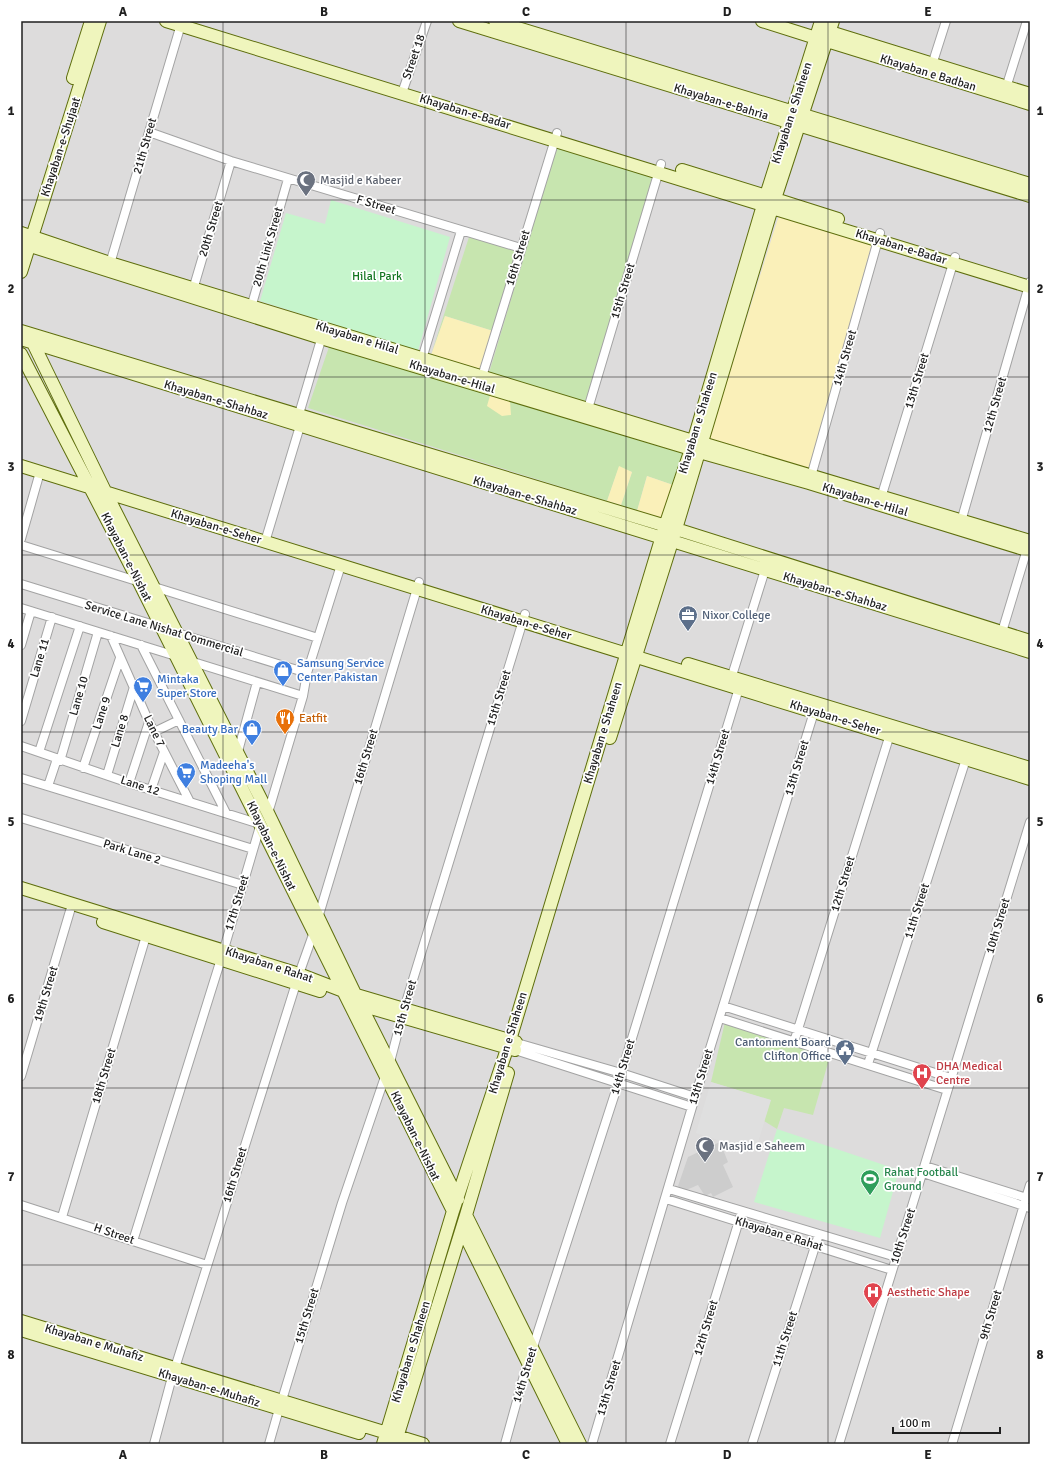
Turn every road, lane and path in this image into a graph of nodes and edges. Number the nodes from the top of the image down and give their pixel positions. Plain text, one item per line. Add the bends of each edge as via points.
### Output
1 (91, 21) edge
2 (100, 21) edge
3 (166, 21) edge
4 (427, 21) edge
5 (459, 21) edge
6 (495, 21) edge
7 (762, 21) edge
8 (786, 21) edge
9 (946, 21) edge
10 (1027, 21) edge
11 (184, 22) edge
12 (824, 31) edge
13 (931, 69) junction
14 (403, 90) junction
15 (1004, 91) junction
16 (1030, 94) edge
17 (1030, 104) edge
18 (798, 112) junction
19 (794, 125) junction
20 (149, 132) junction
21 (556, 136) junction
22 (231, 161) junction
23 (659, 168) junction
24 (288, 179) junction
25 (1030, 184) edge
26 (1030, 196) edge
27 (769, 202) junction
28 (461, 231) junction
29 (879, 236) junction
30 (25, 241) edge
31 (521, 248) junction
32 (954, 260) junction
33 (109, 267) junction
34 (21, 272) edge
35 (1030, 284) edge
36 (192, 292) junction
37 (250, 311) junction
38 (21, 331) edge
39 (322, 333) junction
40 (21, 339) edge
41 (33, 343) junction
42 (21, 354) edge
43 (421, 363) junction
44 (481, 380) junction
45 (586, 413) junction
46 (299, 420) junction
47 (696, 446) junction
48 (21, 460) edge
49 (21, 466) edge
50 (40, 472) junction
51 (810, 479) junction
52 (88, 484) junction
53 (104, 489) junction
54 (880, 501) junction
55 (960, 525) junction
56 (671, 528) junction
57 (266, 538) junction
58 (21, 539) edge
59 (667, 540) junction
60 (21, 545) edge
61 (1029, 545) edge
62 (341, 565) junction
63 (765, 570) junction
64 (139, 582) junction
65 (21, 584) edge
66 (418, 585) junction
67 (154, 588) junction
68 (21, 608) edge
69 (31, 611) junction
70 (52, 617) junction
71 (523, 618) junction
72 (80, 626) junction
73 (162, 627) junction
74 (98, 632) junction
75 (1002, 632) junction
76 (177, 633) junction
77 (111, 636) junction
78 (318, 638) junction
79 (1030, 641) edge
80 (21, 645) edge
81 (141, 646) junction
82 (633, 651) junction
83 (1030, 652) edge
84 (176, 656) junction
85 (120, 658) junction
86 (191, 661) junction
87 (307, 673) junction
88 (257, 682) junction
89 (733, 684) junction
90 (134, 687) junction
91 (303, 696) junction
92 (814, 712) junction
93 (179, 720) junction
94 (21, 721) edge
95 (149, 722) junction
96 (891, 731) junction
97 (154, 732) junction
98 (21, 746) edge
99 (39, 752) junction
100 (164, 752) junction
101 (237, 755) junction
102 (966, 759) junction
103 (59, 760) junction
104 (83, 768) junction
105 (1030, 768) edge
106 (107, 775) junction
107 (21, 778) edge
108 (1030, 779) edge
109 (130, 783) junction
110 (48, 786) junction
111 (151, 790) junction
112 (190, 802) junction
113 (226, 813) junction
114 (268, 813) junction
115 (21, 818) edge
116 (1030, 822) edge
117 (260, 824) junction
118 (253, 849) junction
119 (243, 885) junction
120 (21, 888) edge
121 (21, 896) edge
122 (70, 911) junction
123 (318, 918) junction
124 (313, 933) junction
125 (146, 936) junction
126 (222, 955) junction
127 (298, 979) junction
128 (351, 997) junction
129 (723, 1006) junction
130 (403, 1013) junction
131 (720, 1018) junction
132 (798, 1029) junction
133 (794, 1042) junction
134 (512, 1045) junction
135 (871, 1052) junction
136 (390, 1062) junction
137 (868, 1064) junction
138 (621, 1073) junction
139 (385, 1075) junction
140 (21, 1076) edge
141 (951, 1078) junction
142 (618, 1084) junction
143 (947, 1090) junction
144 (695, 1098) junction
145 (692, 1106) junction
146 (924, 1170) junction
147 (1030, 1185) edge
148 (669, 1189) junction
149 (458, 1199) junction
150 (666, 1199) junction
151 (1027, 1203) edge
152 (21, 1204) edge
153 (453, 1211) junction
154 (742, 1211) junction
155 (466, 1215) junction
156 (62, 1216) junction
157 (740, 1222) junction
158 (462, 1230) junction
159 (818, 1234) junction
160 (133, 1241) junction
161 (815, 1245) junction
162 (896, 1257) junction
163 (207, 1266) junction
164 (892, 1270) junction
165 (21, 1321) edge
166 (21, 1330) edge
167 (532, 1348) junction
168 (117, 1355) junction
169 (528, 1362) junction
170 (174, 1372) junction
171 (280, 1405) junction
172 (391, 1441) edge
173 (154, 1444) edge
174 (268, 1444) edge
175 (423, 1444) edge
176 (505, 1444) edge
177 (568, 1444) edge
178 (580, 1444) edge
179 (592, 1444) edge
180 (670, 1444) edge
181 (752, 1444) edge
182 (839, 1444) edge
183 (952, 1444) edge

1 - 30 street, Khayaban-e-Shujaat
2 - 30 street, Khayaban-e-Shujaat
3 - 11 street, Khayaban-e-Badar
4 - 14 street, Street 18
5 - 19 street, Khayaban-e-Bahria
6 - 18 street, Khayaban-e-Bahria
7 - 12 street, Khayaban e Badban
8 - 12 street, Khayaban e Badban
9 - 13 street
10 - 15 street
11 - 14 street, Khayaban-e-Badar
11 - 20 street, 21th Street
12 - 13 street, Khayaban e Badban
12 - 18 street, Khayaban e Shaheen
13 - 15 street, Khayaban e Badban
14 - 21 street, Khayaban-e-Badar
15 - 16 street, Khayaban e Badban
15 - 17 street, Khayaban e Badban
18 - 19 street, Khayaban e Shaheen
18 - 25 street, Khayaban-e-Bahria
19 - 26 street, Khayaban-e-Bahria
19 - 27 street, Khayaban e Shaheen
20 - 22 street, F Street
20 - 33 street, 21th Street
21 - 23 street, Khayaban-e-Badar
21 - 31 street, 16th Street
22 - 24 street, F Street
22 - 36 street, 20th Street
23 - 27 street, Khayaban-e-Badar
23 - 45 street, 15th Street
24 - 28 street, F Street
24 - 37 street, 20th Link Street
27 - 29 street, Khayaban-e-Badar
27 - 47 street, Khayaban e Shaheen
28 - 31 street, F Street
28 - 43 street
29 - 32 street, Khayaban-e-Badar
29 - 51 street, 14th Street
30 - 33 street
30 - 34 street, Khayaban-e-Shujaat
31 - 44 street, 16th Street
32 - 35 street, Khayaban-e-Badar
32 - 54 street, 13th Street
33 - 36 street
35 - 55 street, 12th Street
36 - 37 street
37 - 39 street, Khayaban e Hilal
38 - 46 street, Khayaban-e-Shahbaz
39 - 43 street, Khayaban e Hilal
39 - 46 street
40 - 41 street, Khayaban-e-Shahbaz
41 - 46 street, Khayaban-e-Shahbaz
41 - 53 street, Khayaban-e-Nishat
42 - 52 street, Khayaban-e-Nishat
43 - 44 street, Khayaban e Hilal
44 - 45 street, Khayaban e Hilal
45 - 47 street
46 - 56 street, Khayaban-e-Shahbaz
46 - 57 street
46 - 59 street, Khayaban-e-Shahbaz
47 - 51 street, Khayaban-e-Hilal
47 - 56 street, Khayaban e Shaheen
48 - 52 street, Khayaban-e-Seher
49 - 50 street, Khayaban-e-Seher
50 - 52 street, Khayaban-e-Seher
50 - 58 street
51 - 54 street, Khayaban-e-Hilal
52 - 53 street, Khayaban-e-Seher
52 - 64 street, Khayaban-e-Nishat
53 - 57 street, Khayaban-e-Seher
53 - 67 street, Khayaban-e-Nishat
54 - 55 street, Khayaban-e-Hilal
55 - 61 street, Khayaban-e-Hilal
56 - 59 street, Khayaban e Shaheen
56 - 75 street, Khayaban-e-Shahbaz
57 - 62 street, Khayaban-e-Seher
57 - 66 street, Khayaban-e-Seher
59 - 63 street, Khayaban-e-Shahbaz
59 - 82 street, Khayaban e Shaheen
60 - 64 street
61 - 75 street
62 - 66 street, Khayaban-e-Seher
62 - 78 street, 17th Street
63 - 83 street, Khayaban-e-Shahbaz
63 - 89 street, 14th Street
64 - 67 street
64 - 73 street, Khayaban-e-Nishat
65 - 73 street, Service Lane Nishat Commercial
66 - 71 street, Khayaban-e-Seher
66 - 123 street, 16th Street
67 - 76 street, Khayaban-e-Nishat
67 - 78 street
68 - 69 street
69 - 70 street
69 - 80 street
70 - 72 street
70 - 94 street, Lane 11
71 - 82 street, Khayaban-e-Seher
71 - 130 street, 15th Street
72 - 74 street
72 - 99 street
73 - 76 street, Service Lane Nishat Commercial
73 - 84 street, Khayaban-e-Nishat
74 - 77 street
74 - 103 street, Lane 10
75 - 79 street, Khayaban-e-Shahbaz
76 - 86 street, Khayaban-e-Nishat
76 - 87 street, Service Lane Nishat Commercial
77 - 81 street
77 - 85 street, Lane 7
78 - 87 street, 17th Street
81 - 84 street
81 - 93 street
82 - 89 street, Khayaban-e-Seher
82 - 134 street, Khayaban e Shaheen
84 - 86 street
84 - 117 street, Khayaban-e-Nishat
85 - 90 street, Lane 7
85 - 104 street, Lane 9
86 - 88 street
86 - 101 street, Khayaban-e-Nishat
87 - 91 street, 17th Street
88 - 91 street
88 - 101 street
89 - 92 street, Khayaban-e-Seher
89 - 96 street, Khayaban-e-Seher
89 - 138 street, 14th Street
90 - 95 street, Lane 7
90 - 106 street, Lane 8
91 - 114 street, 17th Street
92 - 96 street, Khayaban-e-Seher
92 - 129 street, 13th Street
93 - 97 street
93 - 113 street
95 - 97 street, Lane 7
95 - 109 street
96 - 102 street, Khayaban-e-Seher
96 - 105 street, Khayaban-e-Seher
96 - 132 street, 12th Street
97 - 100 street, Lane 7
98 - 99 street, Lane 12
99 - 103 street, Lane 12
100 - 111 street
100 - 112 street, Lane 7
101 - 114 street, Khayaban-e-Nishat
102 - 108 street, Khayaban-e-Seher
102 - 135 street, 11th Street
103 - 104 street, Lane 12
103 - 110 street, Lane 10
104 - 106 street, Lane 12
106 - 109 street, Lane 12
107 - 110 street
109 - 111 street, Lane 12
110 - 118 street
111 - 112 street, Lane 12
112 - 113 street, Lane 12
113 - 117 street, Lane 12
114 - 117 street, 17th Street
114 - 123 street, Khayaban-e-Nishat
115 - 119 street, Park Lane 2
116 - 141 street, 10th Street
117 - 118 street, 17th Street
117 - 124 street, Khayaban-e-Nishat
118 - 119 street, 17th Street
119 - 126 street, 17th Street
120 - 126 street, Khayaban e Rahat
121 - 122 street, Khayaban e Rahat
122 - 125 street, Khayaban e Rahat
122 - 140 street, 19th Street
123 - 124 street, 16th Street
123 - 128 street, Khayaban-e-Nishat
124 - 127 street, 16th Street
124 - 128 street, Khayaban-e-Nishat
125 - 126 street, Khayaban e Rahat
125 - 156 street, 18th Street
126 - 127 street, Khayaban e Rahat
126 - 160 street, 17th Street
127 - 128 street, Khayaban e Rahat
127 - 163 street, 16th Street
128 - 130 street, Khayaban e Rahat
128 - 136 street, Khayaban-e-Nishat
128 - 139 street, Khayaban-e-Nishat
129 - 131 street, 13th Street
129 - 132 street
130 - 134 street, Khayaban e Rahat
130 - 136 street, 15th Street
131 - 133 street
131 - 144 street, 13th Street
132 - 133 street, 12th Street
132 - 135 street
133 - 137 street
134 - 138 street
134 - 142 street
134 - 149 street, Khayaban e Shaheen
134 - 155 street, Khayaban e Shaheen
135 - 137 street, 11th Street
135 - 141 street
136 - 139 street, 15th Street
136 - 149 street, Khayaban-e-Nishat
137 - 143 street
138 - 142 street, 14th Street
138 - 144 street
139 - 153 street, Khayaban-e-Nishat
139 - 171 street, 15th Street via 342,1203
141 - 143 street, 10th Street
142 - 145 street
142 - 167 street, 14th Street
143 - 146 street, 10th Street
144 - 145 street, 13th Street
145 - 148 street, 13th Street
146 - 151 street
146 - 162 street, 10th Street
147 - 151 street, 9th Street
148 - 150 street, 13th Street
148 - 154 street
149 - 153 street, Khayaban e Shaheen
150 - 157 street, Khayaban e Rahat
150 - 179 street, 13th Street
151 - 183 street, 9th Street
152 - 156 street, H Street
153 - 172 street, Khayaban e Shaheen
154 - 157 street, 12th Street
154 - 159 street
155 - 158 street, Khayaban e Shaheen
155 - 167 street
156 - 160 street, H Street
157 - 161 street, Khayaban e Rahat
157 - 180 street, 12th Street
158 - 169 street
158 - 172 street, Khayaban e Shaheen
159 - 161 street, 11th Street
159 - 162 street
160 - 163 street, H Street
161 - 164 street, Khayaban e Rahat
161 - 181 street, 11th Street
162 - 164 street, 10th Street
163 - 170 street, 16th Street
164 - 182 street, 10th Street
165 - 168 street, Khayaban e Muhafiz
166 - 168 street, Khayaban-e-Muhafiz
167 - 169 street, 14th Street
167 - 178 street
168 - 170 street, Khayaban-e-Muhafiz
169 - 176 street, 14th Street
169 - 177 street
170 - 171 street, Khayaban-e-Muhafiz
170 - 173 street, 16th Street
171 - 172 street, Khayaban-e-Muhafiz
171 - 174 street, 15th Street
172 - 175 street, Khayaban-e-Muhafiz

